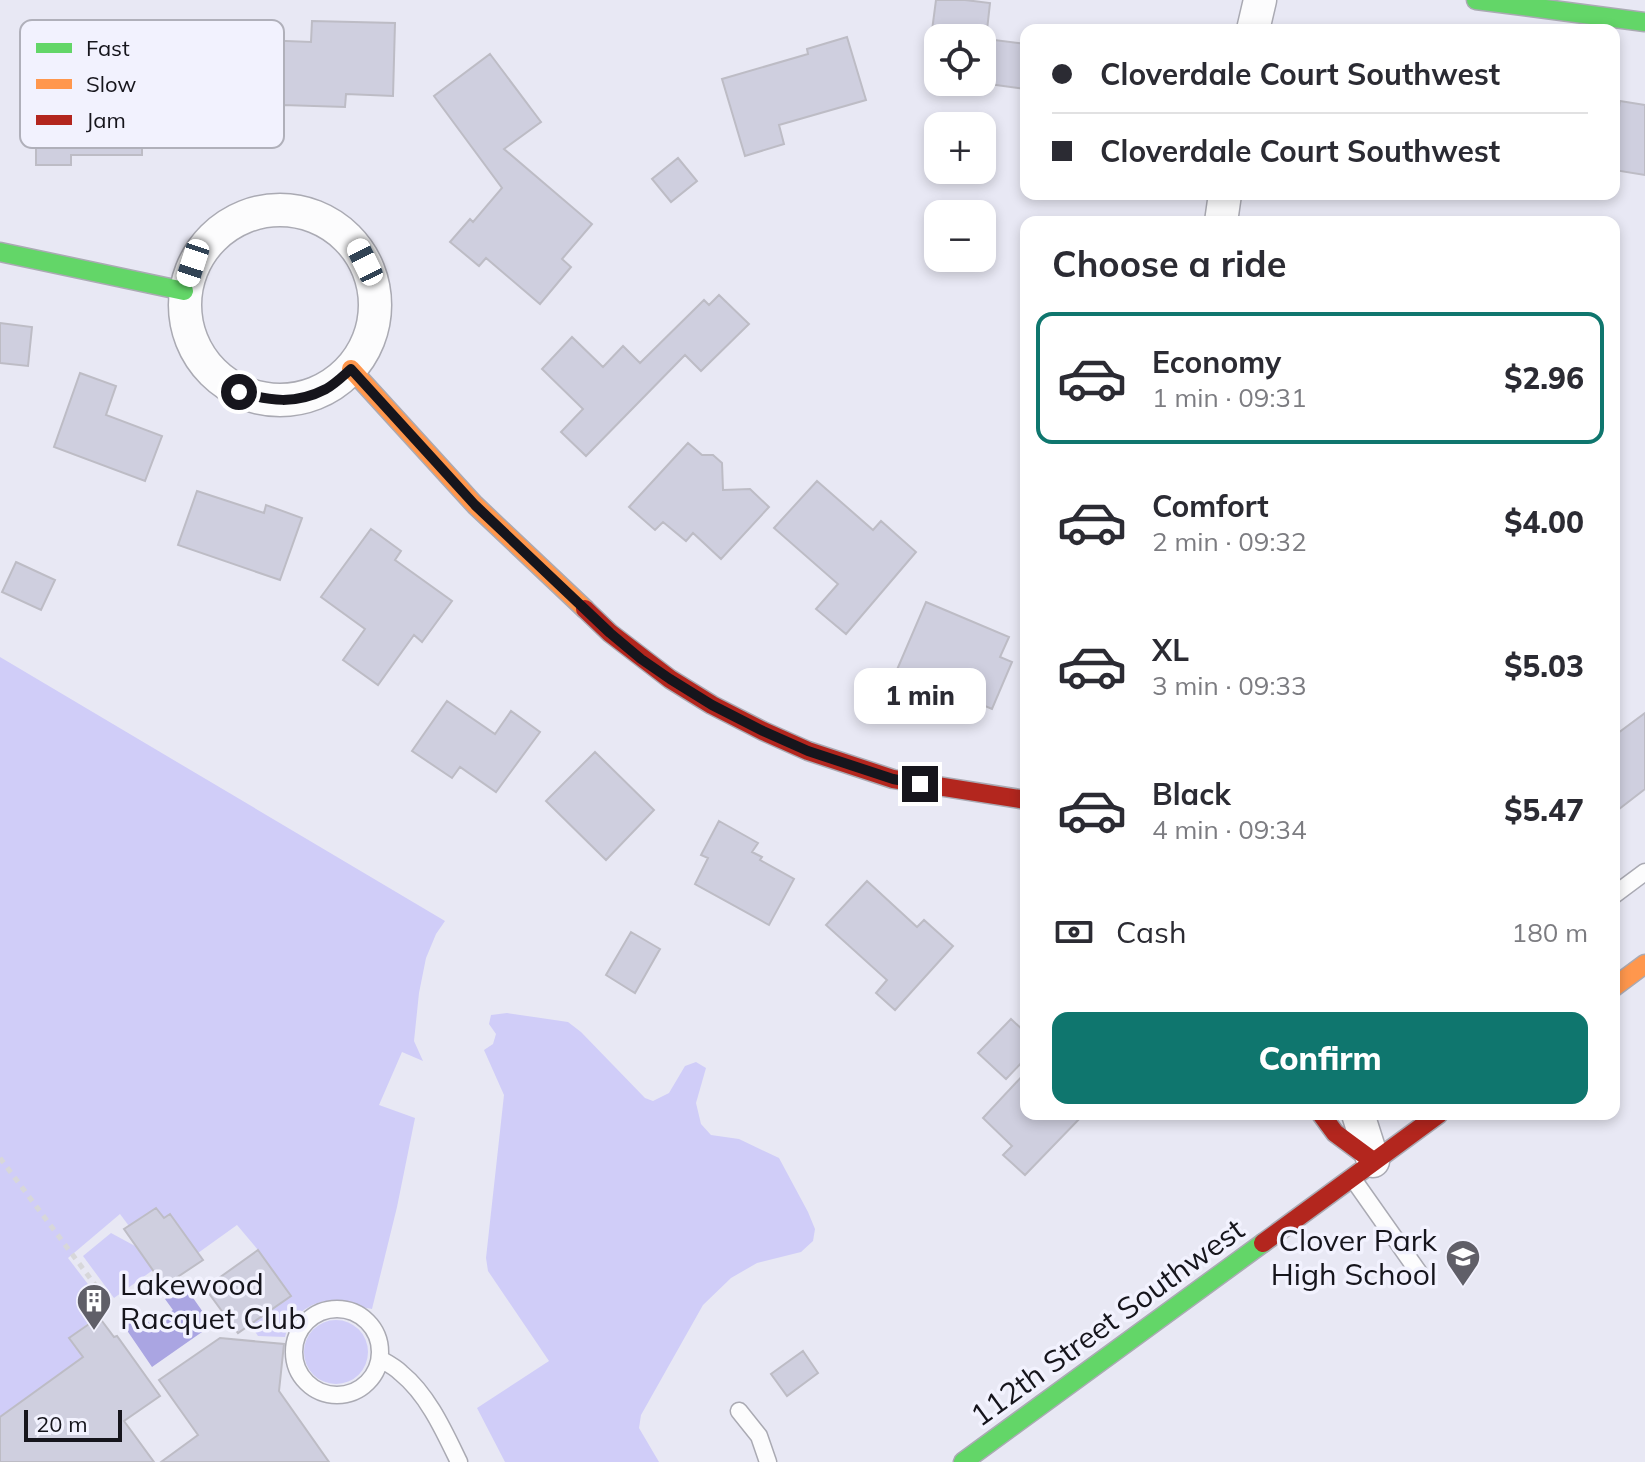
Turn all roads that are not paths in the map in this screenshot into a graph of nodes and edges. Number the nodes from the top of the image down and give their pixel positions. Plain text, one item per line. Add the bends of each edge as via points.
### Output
1 (1260, 0) edge
2 (1476, 0) edge
3 (1645, 22) edge
4 (1254, 24) edge
5 (0, 252) edge
6 (184, 291) junction
7 (351, 369) junction
8 (1020, 799) edge
9 (1645, 872) edge
10 (1620, 891) edge
11 (1645, 964) edge
12 (1620, 983) edge
13 (1325, 1120) edge
14 (1358, 1120) edge
15 (1431, 1120) edge
16 (1362, 1170) junction
17 (1422, 1277) dead end
18 (380, 1359) junction
19 (739, 1411) dead end
20 (459, 1462) edge
21 (768, 1462) edge
22 (963, 1462) edge

1 - 4 street
2 - 3 street
5 - 6 street
6 - 7 street via 185,322 195,351 214,375 239,392 268,400 298,399 327,388
6 - 7 street via 193,263 212,236 239,217 271,209 304,211 334,225 358,247 372,277 376,310 369,342
7 - 8 street via 475,505 610,633 670,679 808,751 893,779
9 - 10 lane
11 - 12 street
13 - 16 street
14 - 16 street
15 - 16 street, 112th Street Southwest
16 - 17 lane
16 - 22 street, 112th Street Southwest
18 - 18 lane via 375,1331 355,1312 341,1308 313,1315 296,1337 293,1351 302,1378 325,1394 354,1392 375,1373
18 - 20 lane via 419,1391
19 - 21 lane via 759,1436

